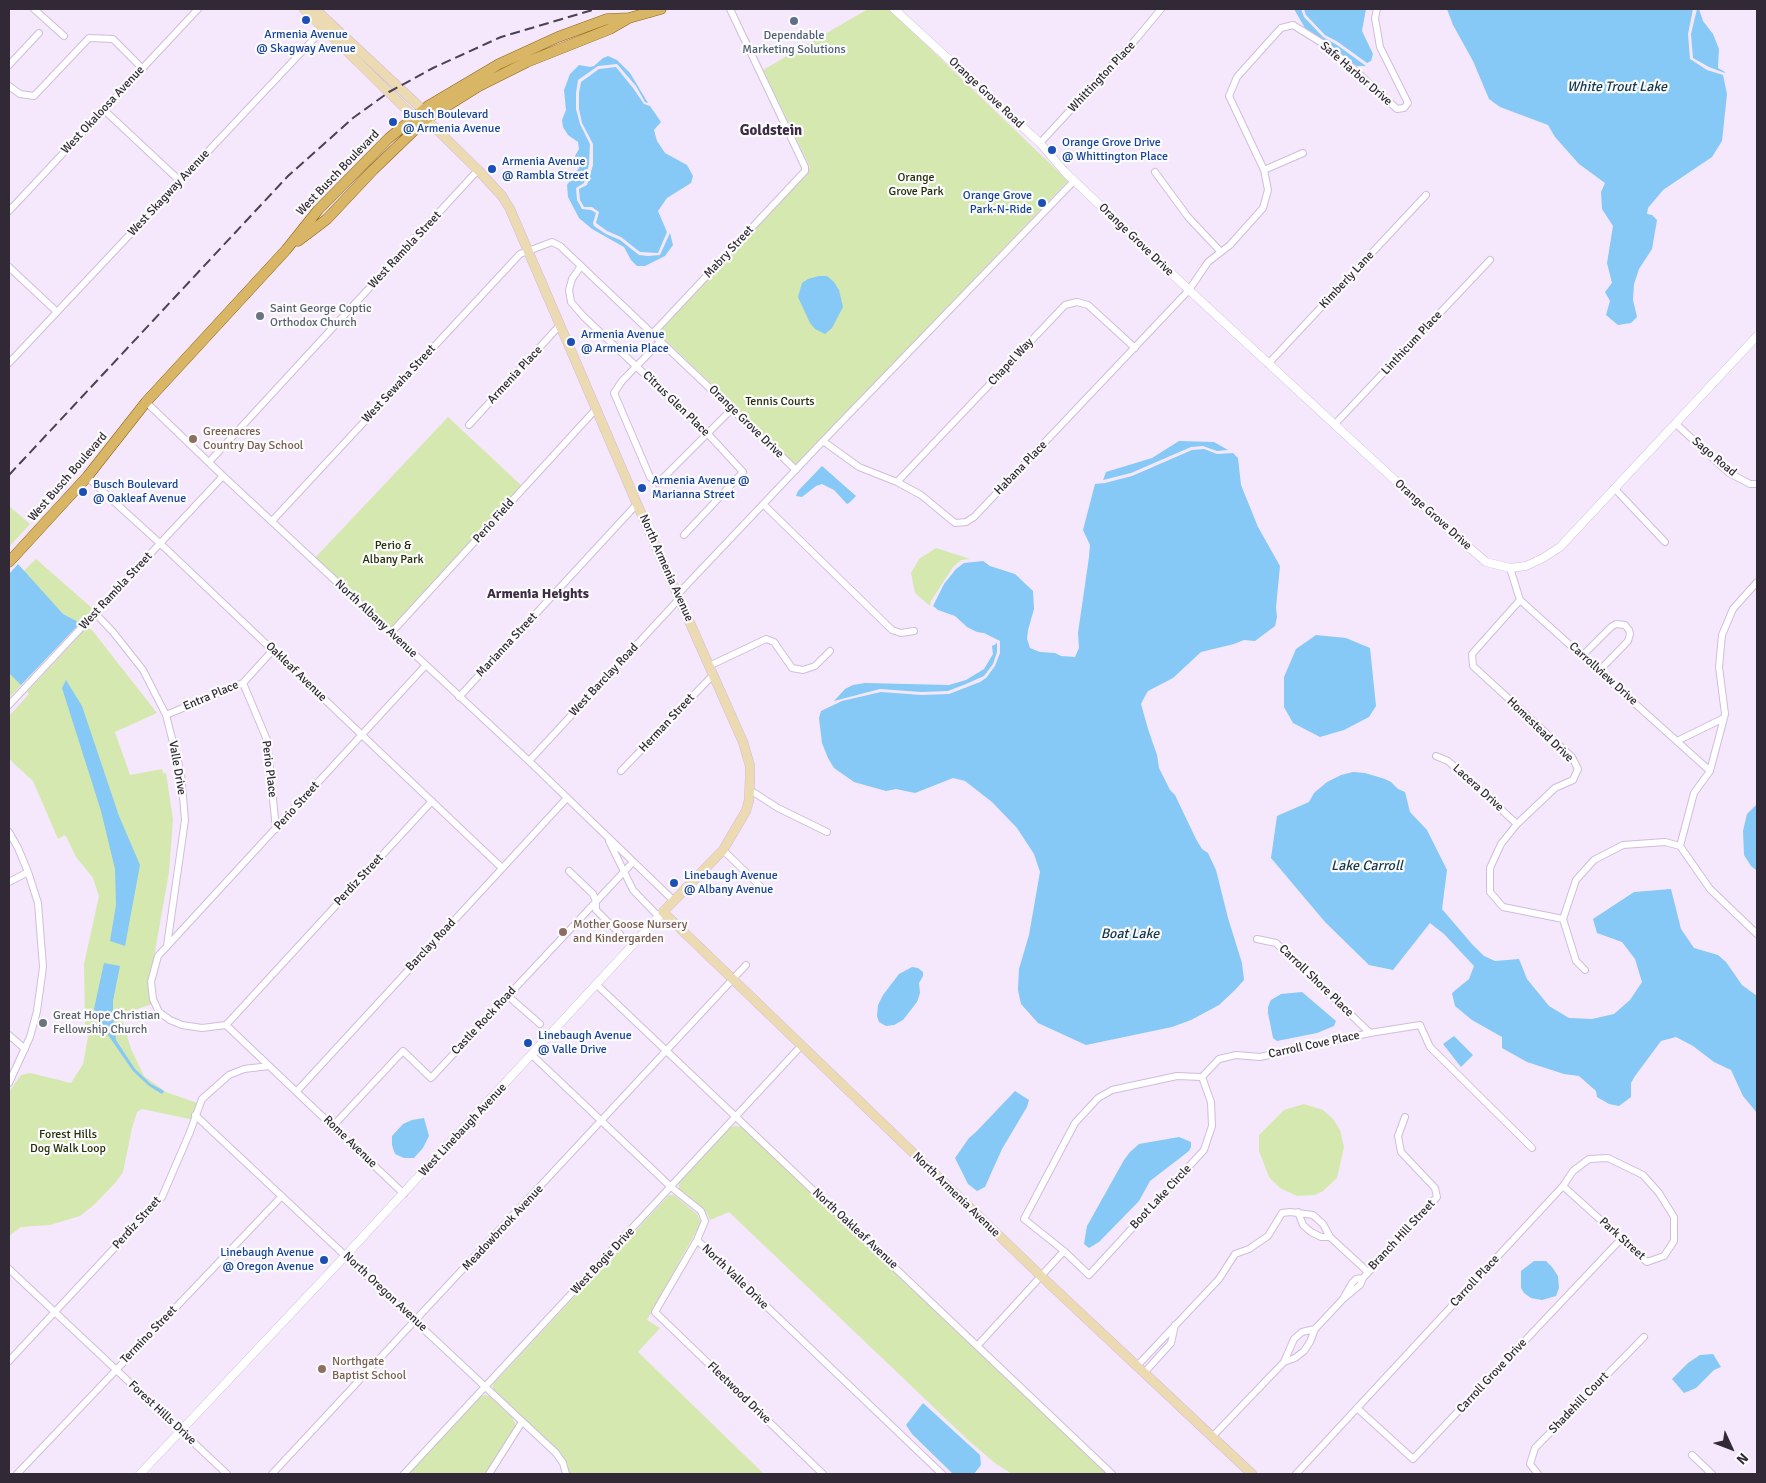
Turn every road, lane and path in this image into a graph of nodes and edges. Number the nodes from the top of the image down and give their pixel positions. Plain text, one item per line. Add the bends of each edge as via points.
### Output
1 (34, 9) edge
2 (198, 9) edge
3 (304, 9) edge
4 (315, 9) edge
5 (660, 9) edge
6 (730, 9) edge
7 (894, 9) edge
8 (1161, 9) edge
9 (1377, 9) edge
10 (326, 25) junction
11 (39, 33) dead end
12 (64, 36) dead end
13 (9, 65) edge
14 (142, 68) junction
15 (9, 86) edge
16 (103, 109) junction
17 (424, 115) junction
18 (414, 117) junction
19 (1040, 143) junction
20 (1303, 152) dead end
21 (478, 170) junction
22 (1264, 170) junction
23 (1155, 172) dead end
24 (180, 181) junction
25 (1074, 181) junction
26 (1426, 195) dead end
27 (9, 210) edge
28 (286, 250) junction
29 (529, 251) junction
30 (1220, 251) junction
31 (1490, 260) dead end
32 (581, 266) junction
33 (9, 267) edge
34 (1189, 290) junction
35 (56, 311) junction
36 (560, 325) junction
37 (652, 333) junction
38 (1757, 336) edge
39 (661, 341) junction
40 (1135, 348) junction
41 (9, 363) edge
42 (1268, 364) junction
43 (637, 366) junction
44 (146, 402) junction
45 (596, 409) junction
46 (732, 409) junction
47 (1675, 423) junction
48 (469, 425) dead end
49 (1334, 425) junction
50 (708, 434) junction
51 (823, 441) junction
52 (209, 462) junction
53 (796, 470) junction
54 (223, 476) junction
55 (87, 477) junction
56 (897, 482) junction
57 (1757, 484) edge
58 (1614, 488) junction
59 (637, 504) junction
60 (763, 504) junction
61 (272, 521) junction
62 (684, 535) dead end
63 (1665, 542) dead end
64 (160, 544) junction
65 (9, 562) edge
66 (1510, 568) junction
67 (1757, 582) edge
68 (678, 597) junction
69 (1520, 600) junction
70 (95, 613) junction
71 (914, 631) dead end
72 (391, 633) junction
73 (273, 650) junction
74 (830, 651) dead end
75 (1582, 656) junction
76 (426, 665) junction
77 (709, 666) junction
78 (1599, 671) junction
79 (713, 675) junction
80 (243, 683) junction
81 (459, 697) junction
82 (9, 705) edge
83 (166, 715) junction
84 (1724, 718) junction
85 (362, 735) junction
86 (1677, 741) junction
87 (1436, 756) dead end
88 (529, 761) junction
89 (750, 766) joint
90 (1710, 771) junction
91 (621, 772) dead end
92 (750, 790) junction
93 (566, 799) junction
94 (432, 801) junction
95 (1517, 824) junction
96 (276, 829) junction
97 (9, 832) edge
98 (827, 832) dead end
99 (606, 836) junction
100 (1680, 846) junction
101 (723, 850) junction
102 (633, 862) junction
103 (502, 868) junction
104 (569, 871) dead end
105 (28, 872) junction
106 (623, 872) junction
107 (9, 882) edge
108 (762, 888) dead end
109 (596, 900) junction
110 (674, 901) junction
111 (661, 915) junction
112 (1563, 919) junction
113 (620, 934) dead end
114 (1757, 934) edge
115 (1257, 939) dead end
116 (168, 946) junction
117 (746, 964) dead end
118 (1585, 970) dead end
119 (732, 980) junction
120 (597, 985) junction
121 (508, 996) junction
122 (540, 1024) dead end
123 (226, 1025) junction
124 (1370, 1033) junction
125 (9, 1034) edge
126 (801, 1046) junction
127 (24, 1049) junction
128 (666, 1050) junction
129 (532, 1055) junction
130 (269, 1066) junction
131 (1202, 1077) junction
132 (9, 1083) edge
133 (297, 1091) junction
134 (195, 1115) junction
135 (736, 1116) junction
136 (1405, 1117) dead end
137 (601, 1121) junction
138 (333, 1126) junction
139 (1532, 1148) dead end
140 (1563, 1186) junction
141 (671, 1187) junction
142 (404, 1194) junction
143 (281, 1196) junction
144 (1666, 1205) joint
145 (1298, 1212) junction
146 (1330, 1237) junction
147 (1622, 1238) junction
148 (697, 1240) junction
149 (1064, 1251) junction
150 (346, 1255) junction
151 (9, 1269) edge
152 (1366, 1275) junction
153 (1041, 1276) junction
154 (54, 1313) junction
155 (416, 1321) junction
156 (1176, 1324) junction
157 (1315, 1329) junction
158 (1644, 1337) dead end
159 (978, 1345) junction
160 (9, 1361) edge
161 (1284, 1362) junction
162 (1137, 1366) junction
163 (116, 1370) junction
164 (1144, 1372) junction
165 (485, 1388) junction
166 (1357, 1408) junction
167 (522, 1422) junction
168 (181, 1431) junction
169 (1212, 1437) junction
170 (1692, 1455) dead end
171 (17, 1474) edge
172 (140, 1474) edge
173 (227, 1474) edge
174 (272, 1474) edge
175 (404, 1474) edge
176 (489, 1474) edge
177 (566, 1474) edge
178 (823, 1474) edge
179 (942, 1474) edge
180 (1112, 1474) edge
181 (1252, 1474) edge
182 (1296, 1474) edge
183 (1538, 1474) edge
184 (1712, 1474) edge

1 - 12 street
2 - 14 street, West Okaloosa Avenue
3 - 10 main road, North Armenia Avenue
4 - 10 main road, North Armenia Avenue
5 - 17 main road, West Busch Boulevard via 629,18 528,62
6 - 37 street, Mabry Street via 805,171
7 - 19 street, Orange Grove Road
8 - 19 street, Whittington Place
9 - 22 street, Safe Harbor Drive via 1375,18 1380,47 1408,102 1404,108 1397,109 1322,43 1293,25 1281,28 1237,77 1229,96
10 - 17 main road, North Armenia Avenue
10 - 18 main road, North Armenia Avenue
10 - 24 street, West Skagway Avenue
11 - 13 street
14 - 15 street via 113,40 89,38 34,96 20,94
14 - 16 street, West Okaloosa Avenue
16 - 24 street
16 - 27 street, West Okaloosa Avenue
17 - 18 main road, West Busch Boulevard
17 - 21 main road, North Armenia Avenue
17 - 28 main road, West Busch Boulevard via 327,218
18 - 28 main road, West Busch Boulevard via 368,157
19 - 25 street, Orange Grove Road
20 - 22 street
21 - 29 main road, North Armenia Avenue via 502,196
21 - 52 street, West Rambla Street
22 - 30 street, Safe Harbor Drive via 1268,190 1263,208 1230,245
23 - 30 street via 1188,217
24 - 35 street, West Skagway Avenue
25 - 34 street, Orange Grove Drive
25 - 51 street
26 - 42 street, Kimberly Lane
28 - 44 main road, West Busch Boulevard
29 - 32 street, Orange Grove Drive via 552,242
29 - 36 main road, North Armenia Avenue
29 - 61 street, West Sewaha Street via 520,254
30 - 34 street, Safe Harbor Drive via 1208,262
31 - 49 street, Linthicum Place
32 - 37 street, Orange Grove Drive
32 - 43 street, Citrus Glen Place via 572,279 569,290 571,302
33 - 35 street
34 - 40 street, Habana Place
34 - 42 street, Orange Grove Drive
35 - 41 street, West Skagway Avenue
36 - 45 main road, North Armenia Avenue
36 - 48 street, Armenia Place
37 - 39 street, Orange Grove Drive
38 - 47 street, Orange Grove Drive
39 - 43 street
39 - 46 street, Orange Grove Drive
40 - 56 street, Habana Place via 966,522 955,523 921,495
40 - 56 street, Chapel Way via 1088,305 1077,302 1065,305
42 - 49 street, Orange Grove Drive
43 - 50 street, Citrus Glen Place
43 - 50 street via 614,393 650,477 658,483
44 - 52 street, North Albany Avenue
44 - 55 main road, West Busch Boulevard
45 - 59 main road, North Armenia Avenue
45 - 72 street, Perio Field
46 - 50 street
46 - 53 street, Orange Grove Drive
47 - 57 street, Sago Road via 1729,473 1750,484
47 - 58 street, Orange Grove Drive
49 - 66 street, Orange Grove Drive via 1473,552 1486,562
50 - 62 street, Citrus Glen Place via 743,472
51 - 53 street
51 - 56 street, Habana Place via 859,467
52 - 54 street, North Albany Avenue
53 - 60 street, West Barclay Road
54 - 61 street, North Albany Avenue
54 - 64 street, West Rambla Street
55 - 64 street, Oakleaf Avenue
55 - 65 main road, West Busch Boulevard
58 - 63 street
58 - 66 street, Orange Grove Drive via 1560,547 1526,566
59 - 68 main road, North Armenia Avenue
59 - 81 street, Marianna Street
60 - 68 street, West Barclay Road
60 - 71 street via 892,630 901,633
61 - 72 street, North Albany Avenue
64 - 70 street, West Rambla Street
64 - 73 street, Oakleaf Avenue
66 - 69 street
67 - 84 street via 1733,609 1722,635 1719,667
68 - 77 main road, North Armenia Avenue
68 - 88 street, West Barclay Road
69 - 75 street, Carrollview Drive
69 - 95 street, Homestead Drive via 1472,654 1473,666 1572,757 1578,769 1573,780 1555,788
70 - 82 street, West Rambla Street
70 - 83 street, Valle Drive via 143,670
72 - 76 street, North Albany Avenue
73 - 80 street, Entra Place
73 - 85 street, Oakleaf Avenue
74 - 77 street via 814,666 803,670 792,668 774,642 766,639
75 - 78 street, Carrollview Drive
75 - 78 street via 1610,627 1625,625 1630,634 1628,641
76 - 81 street, North Albany Avenue
76 - 85 street, Perio Street
77 - 79 main road, North Armenia Avenue
78 - 86 street, Carrollview Drive
79 - 89 main road, North Armenia Avenue via 743,742
79 - 91 street, Herman Street
80 - 83 street, Entra Place
80 - 96 street, Perio Place via 267,740
81 - 88 street, North Albany Avenue
83 - 116 street, Valle Drive via 181,774 185,820
84 - 86 street
84 - 90 street
85 - 94 street, Oakleaf Avenue
85 - 96 street, Perio Street
86 - 90 street, Carrollview Drive
87 - 95 street, Lacera Drive via 1448,761
88 - 93 street, North Albany Avenue
89 - 92 main road, West Linebaugh Avenue
90 - 100 street via 1694,793
92 - 98 street
92 - 101 main road, West Linebaugh Avenue via 746,811
93 - 99 street, North Albany Avenue
93 - 103 street, Barclay Road
94 - 103 street, Oakleaf Avenue
94 - 123 street, Perdiz Street
95 - 112 street, Homestead Drive via 1501,844 1490,868 1490,892 1503,907
96 - 116 street, Perio Street
97 - 105 street
99 - 102 street, North Albany Avenue
99 - 106 street, North Albany Avenue
100 - 112 street via 1665,842 1623,845 1594,860 1576,880
100 - 114 street via 1710,889
101 - 108 street
101 - 110 main road, West Linebaugh Avenue
102 - 106 street, Castle Rock Road
102 - 110 street, North Albany Avenue
103 - 133 street, Barclay Road
104 - 109 street
105 - 107 street
105 - 127 street via 38,903 43,967 37,1011
106 - 109 street, Castle Rock Road
106 - 111 street, North Albany Avenue via 633,890
109 - 113 street via 596,910
109 - 121 street, Castle Rock Road
110 - 111 main road, West Linebaugh Avenue
111 - 119 main road, North Armenia Avenue
111 - 120 street, West Linebaugh Avenue
112 - 118 street via 1576,961
115 - 124 street, Carroll Shore Place via 1276,942
116 - 123 street via 158,956 151,982 159,1012 182,1025 202,1028
117 - 119 street, Meadowbrook Avenue
119 - 126 main road, North Armenia Avenue
119 - 128 street, Meadowbrook Avenue
120 - 128 street, North Oakleaf Avenue
120 - 129 street, West Linebaugh Avenue
121 - 122 street
121 - 138 street, Castle Rock Road via 432,1078 403,1051
123 - 130 street, Rome Avenue
124 - 131 street, Carroll Cove Place via 1260,1057 1236,1055 1219,1058
124 - 139 street, Carroll Cove Place via 1420,1025 1430,1047
125 - 127 street
126 - 135 street, West Bogie Drive
126 - 153 main road, North Armenia Avenue
127 - 132 street
128 - 135 street, North Oakleaf Avenue
128 - 137 street, Meadowbrook Avenue
129 - 137 street, North Valle Drive
129 - 142 street, West Linebaugh Avenue
130 - 133 street, Rome Avenue
130 - 134 street, Perdiz Street via 244,1069 229,1075 202,1099
131 - 149 street, Boot Lake Circle via 1212,1110 1212,1126 1204,1150 1089,1275
131 - 149 street via 1177,1076 1112,1090 1098,1098 1075,1123 1024,1219
133 - 138 street, Rome Avenue
134 - 143 street, North Oregon Avenue
134 - 154 street, Perdiz Street via 162,1197
135 - 141 street, West Bogie Drive
135 - 159 street, North Oakleaf Avenue
136 - 152 street, Branch Hill Street via 1398,1136 1401,1152 1435,1188 1437,1197
137 - 141 street, North Valle Drive
137 - 155 street, Meadowbrook Avenue
138 - 142 street, Rome Avenue
140 - 144 street, Carroll Place via 1573,1171 1589,1159 1608,1158 1642,1175
140 - 147 street, Park Street
140 - 166 street, Carroll Place
141 - 148 street, North Valle Drive via 701,1211 705,1221
141 - 165 street, West Bogie Drive
142 - 150 street, West Linebaugh Avenue
143 - 150 street, North Oregon Avenue
143 - 163 street, Termino Street
144 - 147 street, Park Street via 1674,1218 1674,1241 1664,1256 1648,1262
145 - 146 street via 1313,1215
145 - 146 street via 1303,1225 1311,1232
145 - 156 street via 1282,1213 1268,1236 1235,1254 1219,1279
146 - 152 street
147 - 166 street, Carroll Grove Drive via 1413,1459
148 - 178 street, Fleetwood Drive via 655,1312
148 - 179 street, North Valle Drive
149 - 153 street
150 - 155 street, North Oregon Avenue
150 - 168 street, West Linebaugh Avenue
151 - 154 street, Forest Hills Drive
152 - 157 street, Branch Hill Street via 1352,1283 1343,1299
153 - 159 street
153 - 162 main road, North Armenia Avenue
154 - 160 street, Perdiz Street
154 - 163 street, Forest Hills Drive
155 - 165 street, North Oregon Avenue
155 - 174 street, Meadowbrook Avenue
156 - 162 street
156 - 164 street via 1171,1343
157 - 161 street, Branch Hill Street via 1304,1351
157 - 161 street, Branch Hill Street via 1302,1332 1294,1339
158 - 183 street, Shadehill Court via 1535,1448 1530,1464
159 - 180 street, North Oakleaf Avenue
161 - 169 street, Branch Hill Street
162 - 164 main road, North Armenia Avenue
163 - 168 street, Forest Hills Drive
163 - 171 street, Termino Street
164 - 169 main road, North Armenia Avenue
165 - 167 street, North Oregon Avenue
165 - 175 street, West Bogie Drive
166 - 182 street, Carroll Place
167 - 176 street
167 - 177 street, North Oregon Avenue via 556,1452
168 - 172 street, West Linebaugh Avenue
168 - 173 street, Forest Hills Drive
169 - 181 main road, North Armenia Avenue
170 - 184 street

